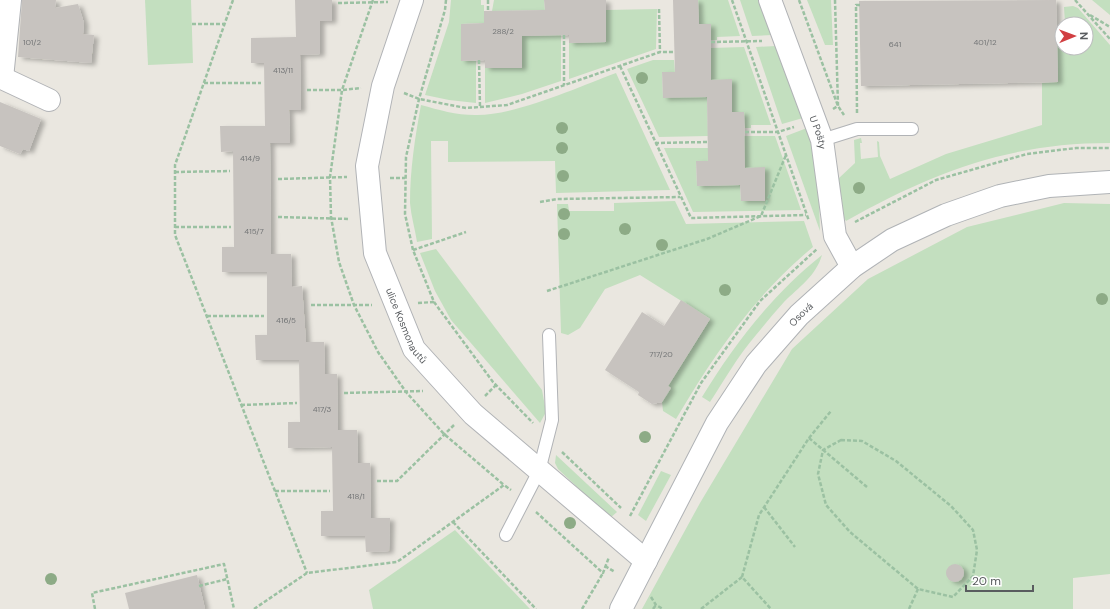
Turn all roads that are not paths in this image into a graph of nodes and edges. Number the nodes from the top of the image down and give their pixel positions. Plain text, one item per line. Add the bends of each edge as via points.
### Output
1 (10, 0) edge
2 (770, 0) edge
3 (411, 1) edge
4 (1, 78) edge
5 (49, 100) dead end
6 (912, 128) dead end
7 (818, 130) junction
8 (1110, 182) edge
9 (852, 267) junction
10 (549, 335) dead end
11 (539, 471) junction
12 (506, 535) dead end
13 (646, 561) junction
14 (622, 609) edge

1 - 4 street
2 - 7 street, U Pošty
3 - 11 street, ulice Kosmonautů via 384,86 367,166 374,253 414,349 470,410
4 - 5 street
6 - 7 lane
7 - 9 street, U Pošty via 835,236
8 - 9 street, Osová via 1049,186 1000,196 892,240
9 - 13 street, Osová via 799,315 756,364 717,423
10 - 11 lane via 552,420
11 - 12 lane
11 - 13 street, ulice Kosmonautů
13 - 14 street, Osová

